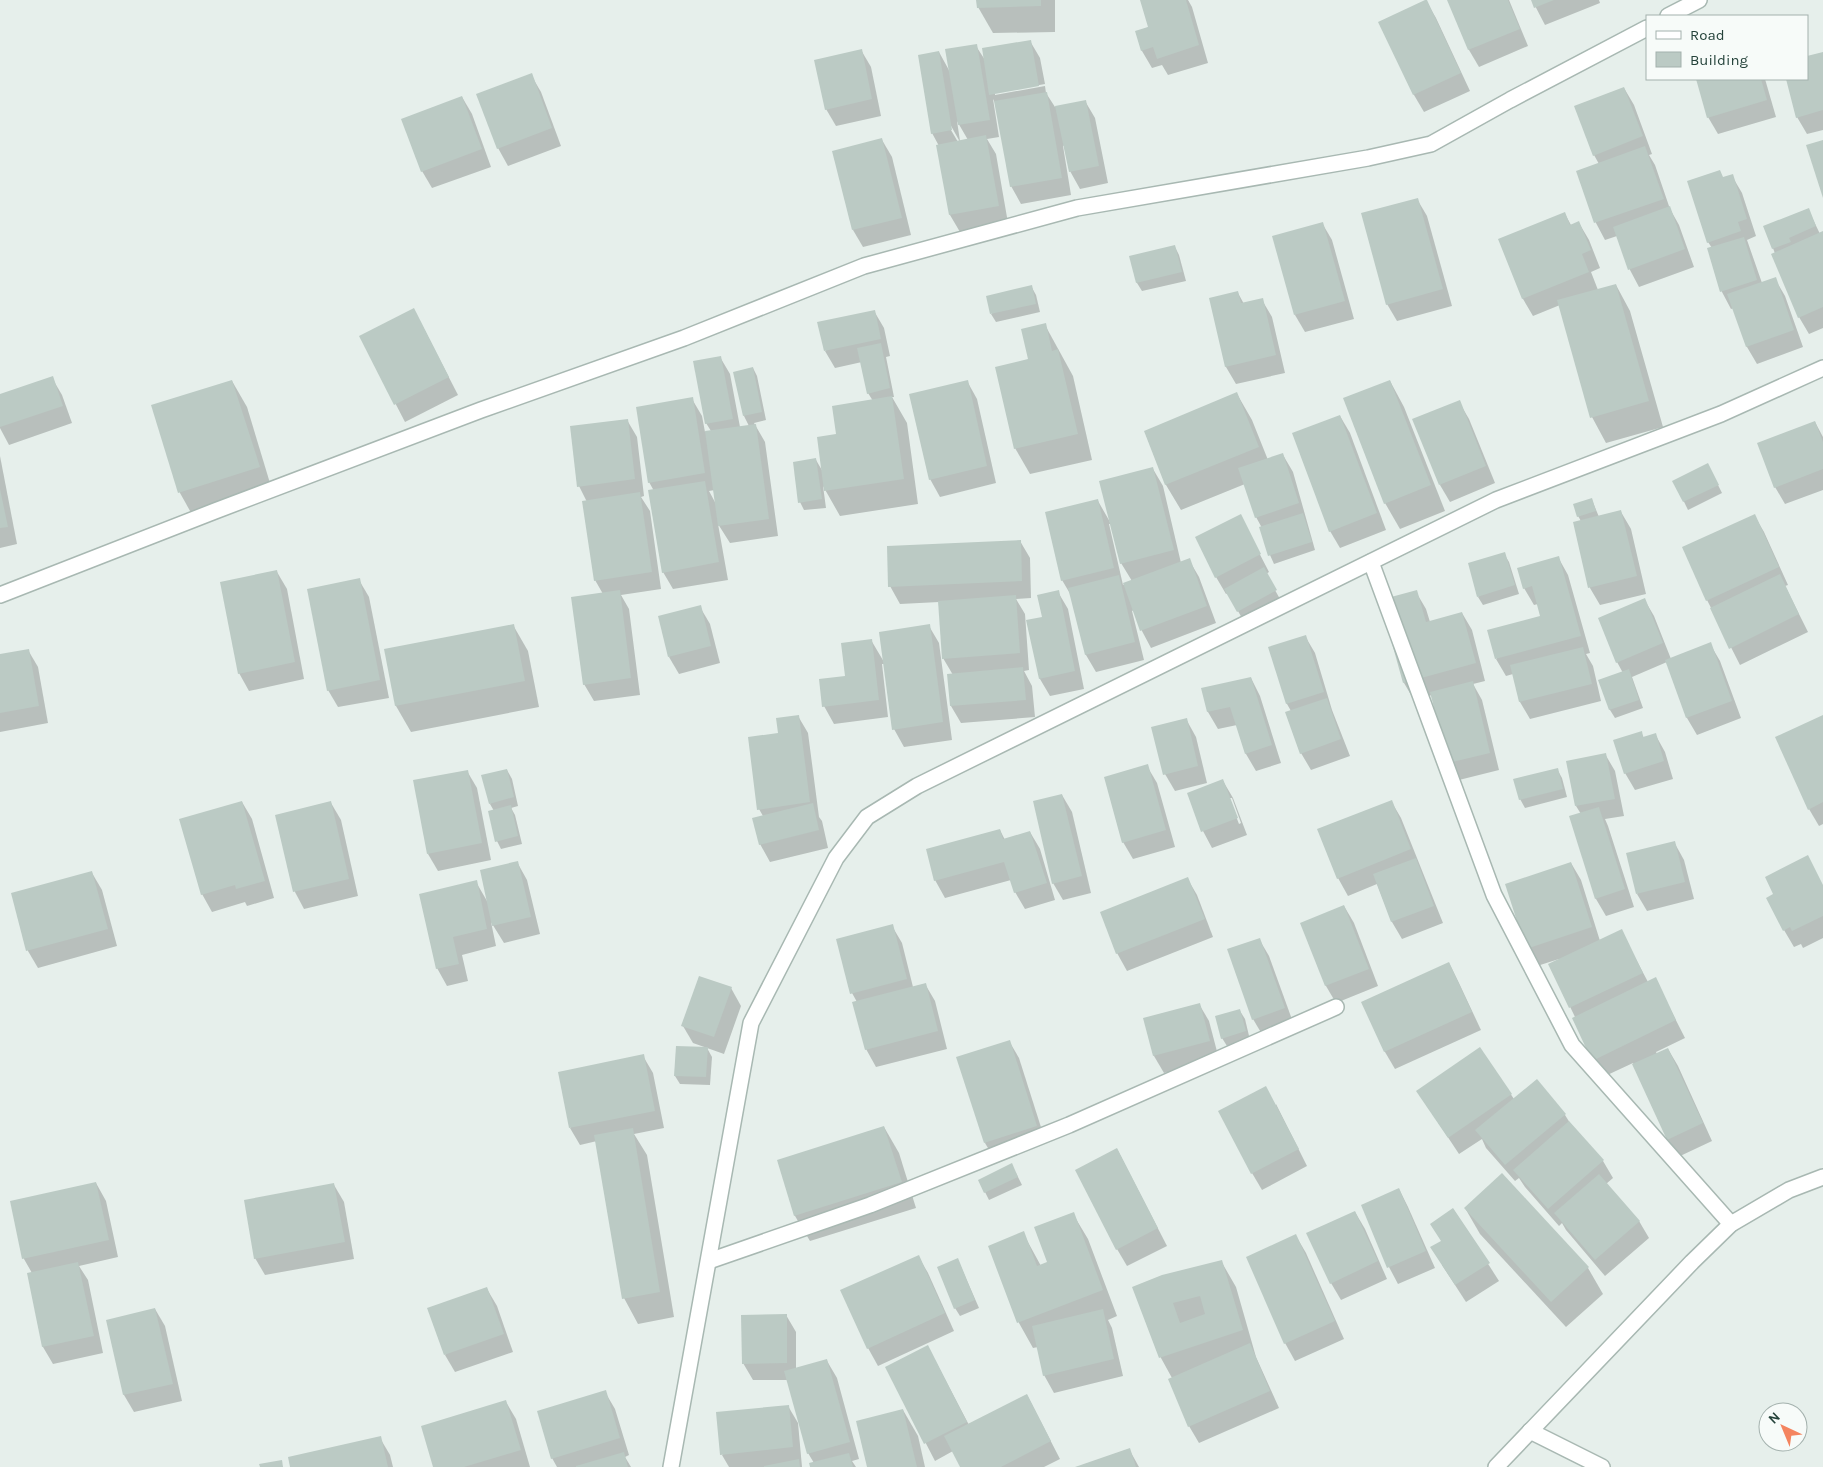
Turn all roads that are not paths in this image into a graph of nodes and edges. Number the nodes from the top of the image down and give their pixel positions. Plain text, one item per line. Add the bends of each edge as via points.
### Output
1 (1699, 0) edge
2 (1670, 15) edge
3 (1646, 29) edge
4 (1823, 368) edge
5 (1371, 562) junction
6 (0, 594) edge
7 (1336, 1007) dead end
8 (1823, 1177) edge
9 (1731, 1224) junction
10 (709, 1261) junction
11 (1530, 1431) junction
12 (671, 1467) edge
13 (1496, 1467) edge
14 (1602, 1467) edge

1 - 2 street
3 - 6 street via 1431,144 1077,208 864,266 684,338 462,417
4 - 5 street via 1720,414 1496,500
5 - 9 street via 1494,895 1572,1045
5 - 10 street via 917,786 866,818 836,858 751,1023
7 - 10 street via 1051,1132 870,1205
8 - 9 street via 1789,1190
9 - 11 street
10 - 12 street
11 - 13 street
11 - 14 street

